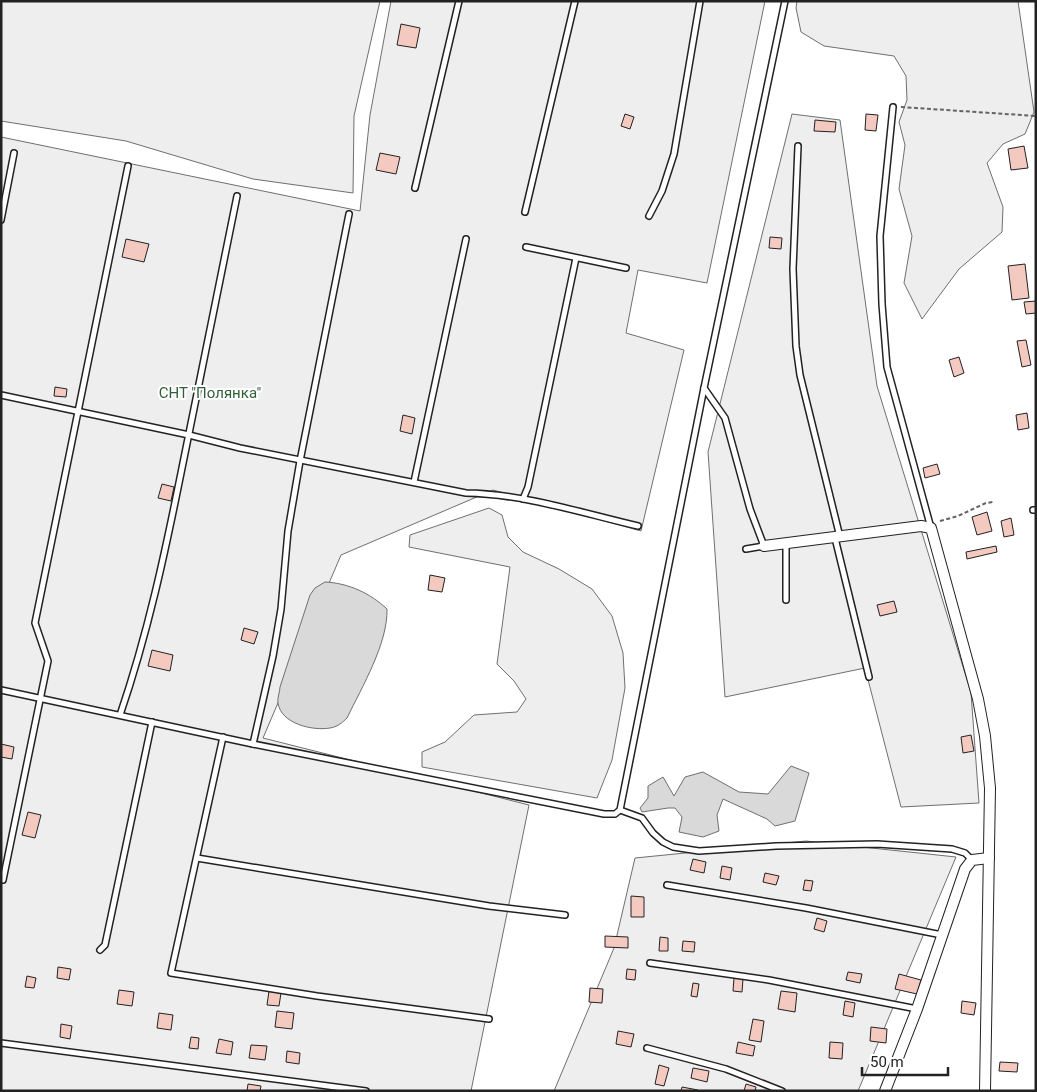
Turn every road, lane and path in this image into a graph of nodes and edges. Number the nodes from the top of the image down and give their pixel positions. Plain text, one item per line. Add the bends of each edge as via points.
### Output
1 (459, 1) edge
2 (576, 1) edge
3 (700, 1) edge
4 (785, 1) edge
5 (893, 107) joint
6 (1036, 116) edge
7 (798, 146) dead end
8 (14, 153) dead end
9 (128, 166) dead end
10 (415, 188) dead end
11 (237, 196) dead end
12 (525, 212) dead end
13 (349, 214) dead end
14 (649, 216) dead end
15 (1, 220) edge
16 (466, 239) dead end
17 (526, 247) dead end
18 (576, 258) junction
19 (626, 268) dead end
20 (704, 388) junction
21 (1, 395) edge
22 (78, 412) junction
23 (189, 435) junction
24 (300, 461) junction
25 (414, 482) junction
26 (523, 499) junction
27 (993, 502) dead end
28 (638, 526) dead end
29 (931, 527) junction
30 (837, 538) junction
31 (786, 544) junction
32 (764, 546) junction
33 (746, 549) dead end
34 (786, 600) dead end
35 (869, 677) dead end
36 (1, 690) edge
37 (40, 698) junction
38 (120, 715) junction
39 (152, 722) junction
40 (223, 737) junction
41 (253, 744) junction
42 (620, 810) junction
43 (197, 858) junction
44 (989, 858) junction
45 (972, 860) junction
46 (3, 880) dead end
47 (668, 885) dead end
48 (565, 915) dead end
49 (943, 935) junction
50 (100, 950) dead end
51 (650, 963) dead end
52 (918, 1009) junction
53 (489, 1019) dead end
54 (1, 1043) edge
55 (647, 1048) dead end
56 (366, 1091) edge
57 (782, 1091) edge
58 (884, 1091) edge
59 (985, 1091) edge

1 - 10 lane
2 - 12 lane
3 - 14 lane via 674,154 662,191
4 - 20 lane
5 - 6 path
5 - 29 lane via 880,236 882,304 888,367
7 - 30 lane via 793,269 796,346
8 - 15 lane
9 - 22 lane
11 - 23 lane
13 - 24 lane
16 - 25 lane
17 - 18 lane
18 - 19 lane
18 - 26 lane
20 - 32 lane via 725,418 750,509
20 - 42 lane
21 - 22 lane
22 - 23 lane
22 - 37 lane via 35,623 48,661
23 - 24 lane
23 - 38 lane via 159,578 138,663
24 - 25 lane
24 - 41 lane via 288,531 281,609
25 - 26 lane via 466,493
26 - 28 lane
27 - 29 path
29 - 30 street
29 - 44 street via 985,736 990,788
30 - 31 street
30 - 35 lane
31 - 32 street
31 - 34 lane
32 - 33 lane
36 - 37 lane
37 - 38 lane
37 - 46 lane
38 - 39 lane
39 - 40 lane
39 - 50 lane via 105,945
40 - 41 lane
40 - 43 lane
41 - 42 lane via 604,814 615,814
42 - 45 lane via 642,818 653,833 674,848 699,851 877,844 952,849 965,853
43 - 48 lane via 489,906
43 - 53 lane via 171,973
44 - 45 street
44 - 59 street
45 - 49 street via 965,869
47 - 49 lane
49 - 52 street
51 - 52 lane via 769,980
52 - 58 street
54 - 56 lane
55 - 57 lane via 726,1069

